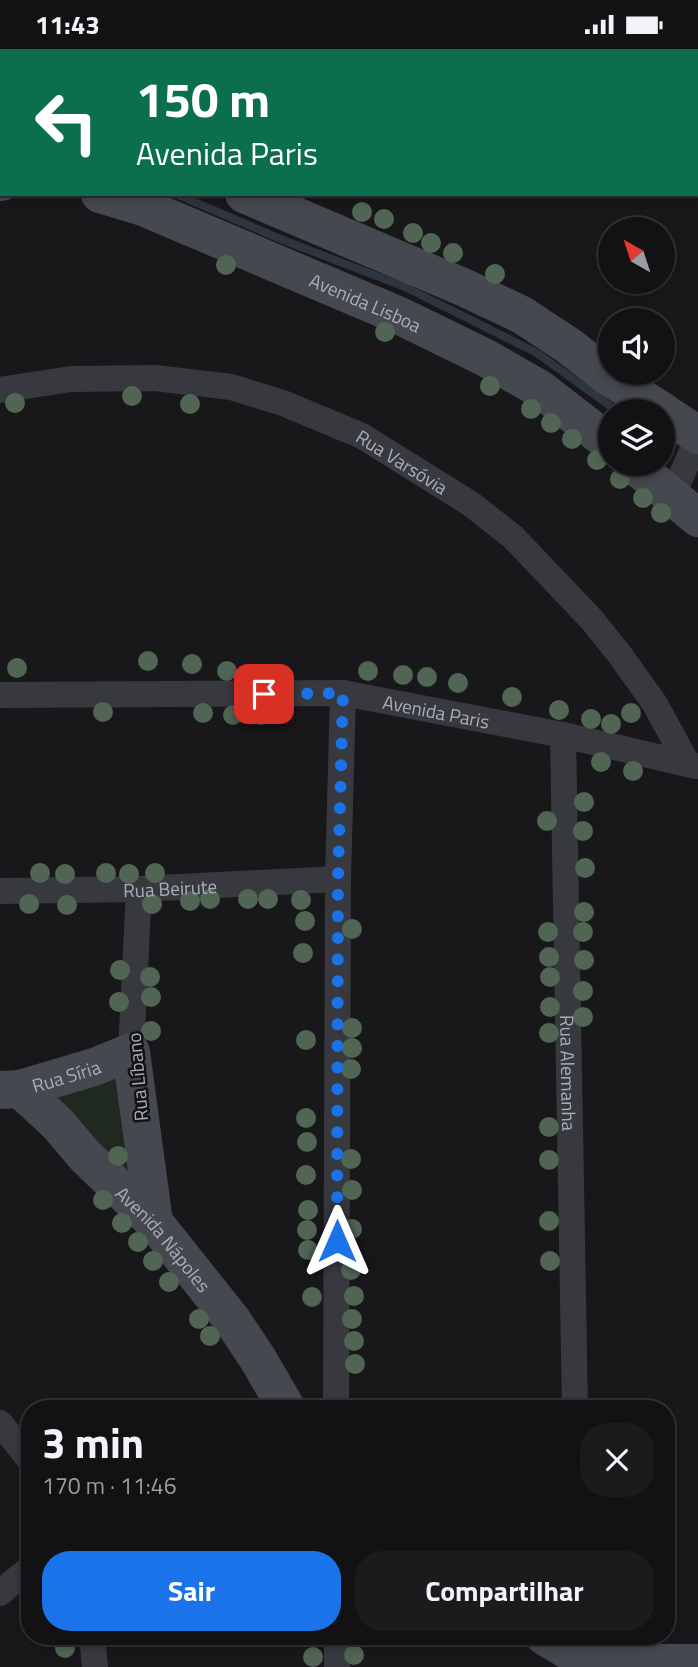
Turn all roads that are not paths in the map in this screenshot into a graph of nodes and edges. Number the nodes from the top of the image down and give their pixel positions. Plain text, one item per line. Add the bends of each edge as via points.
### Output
1 (106, 196) edge
2 (249, 196) edge
3 (0, 390) edge
4 (643, 399) edge
5 (675, 420) edge
6 (598, 435) edge
7 (698, 436) edge
8 (647, 476) edge
9 (685, 508) edge
10 (343, 693) junction
11 (0, 695) edge
12 (563, 735) junction
13 (693, 765) edge
14 (338, 879) junction
15 (139, 889) junction
16 (0, 891) edge
17 (131, 1052) junction
18 (10, 1089) edge
19 (154, 1223) junction
20 (282, 1400) edge
21 (336, 1400) edge
22 (575, 1400) edge
23 (0, 1423) edge
24 (21, 1449) edge
25 (21, 1576) edge
26 (0, 1593) edge
27 (93, 1645) edge
28 (337, 1645) edge
29 (564, 1645) edge
30 (594, 1658) edge
31 (698, 1663) edge
32 (95, 1667) edge
33 (337, 1667) edge

1 - 6 street, Avenida Lisboa via 400,316 540,389
2 - 4 street via 522,315
3 - 13 street, Rua Varsóvia via 71,379 155,378 231,387 362,436 471,504 513,537 620,655
5 - 7 street
7 - 9 street
8 - 9 street
10 - 11 street, Avenida Paris
10 - 12 street, Avenida Paris
10 - 14 street
12 - 13 street, Avenida Paris
12 - 22 street, Rua Alemanha
14 - 15 street, Rua Beirute
14 - 21 street
15 - 16 street, Rua Beirute
15 - 17 street, Rua Líbano
17 - 18 street, Rua Síria
17 - 19 street, Rua Líbano
18 - 19 street, Avenida Nápoles via 57,1123
19 - 20 street, Avenida Nápoles via 232,1320
23 - 24 street
25 - 26 street
27 - 32 street
28 - 33 street
29 - 30 street
30 - 31 street

